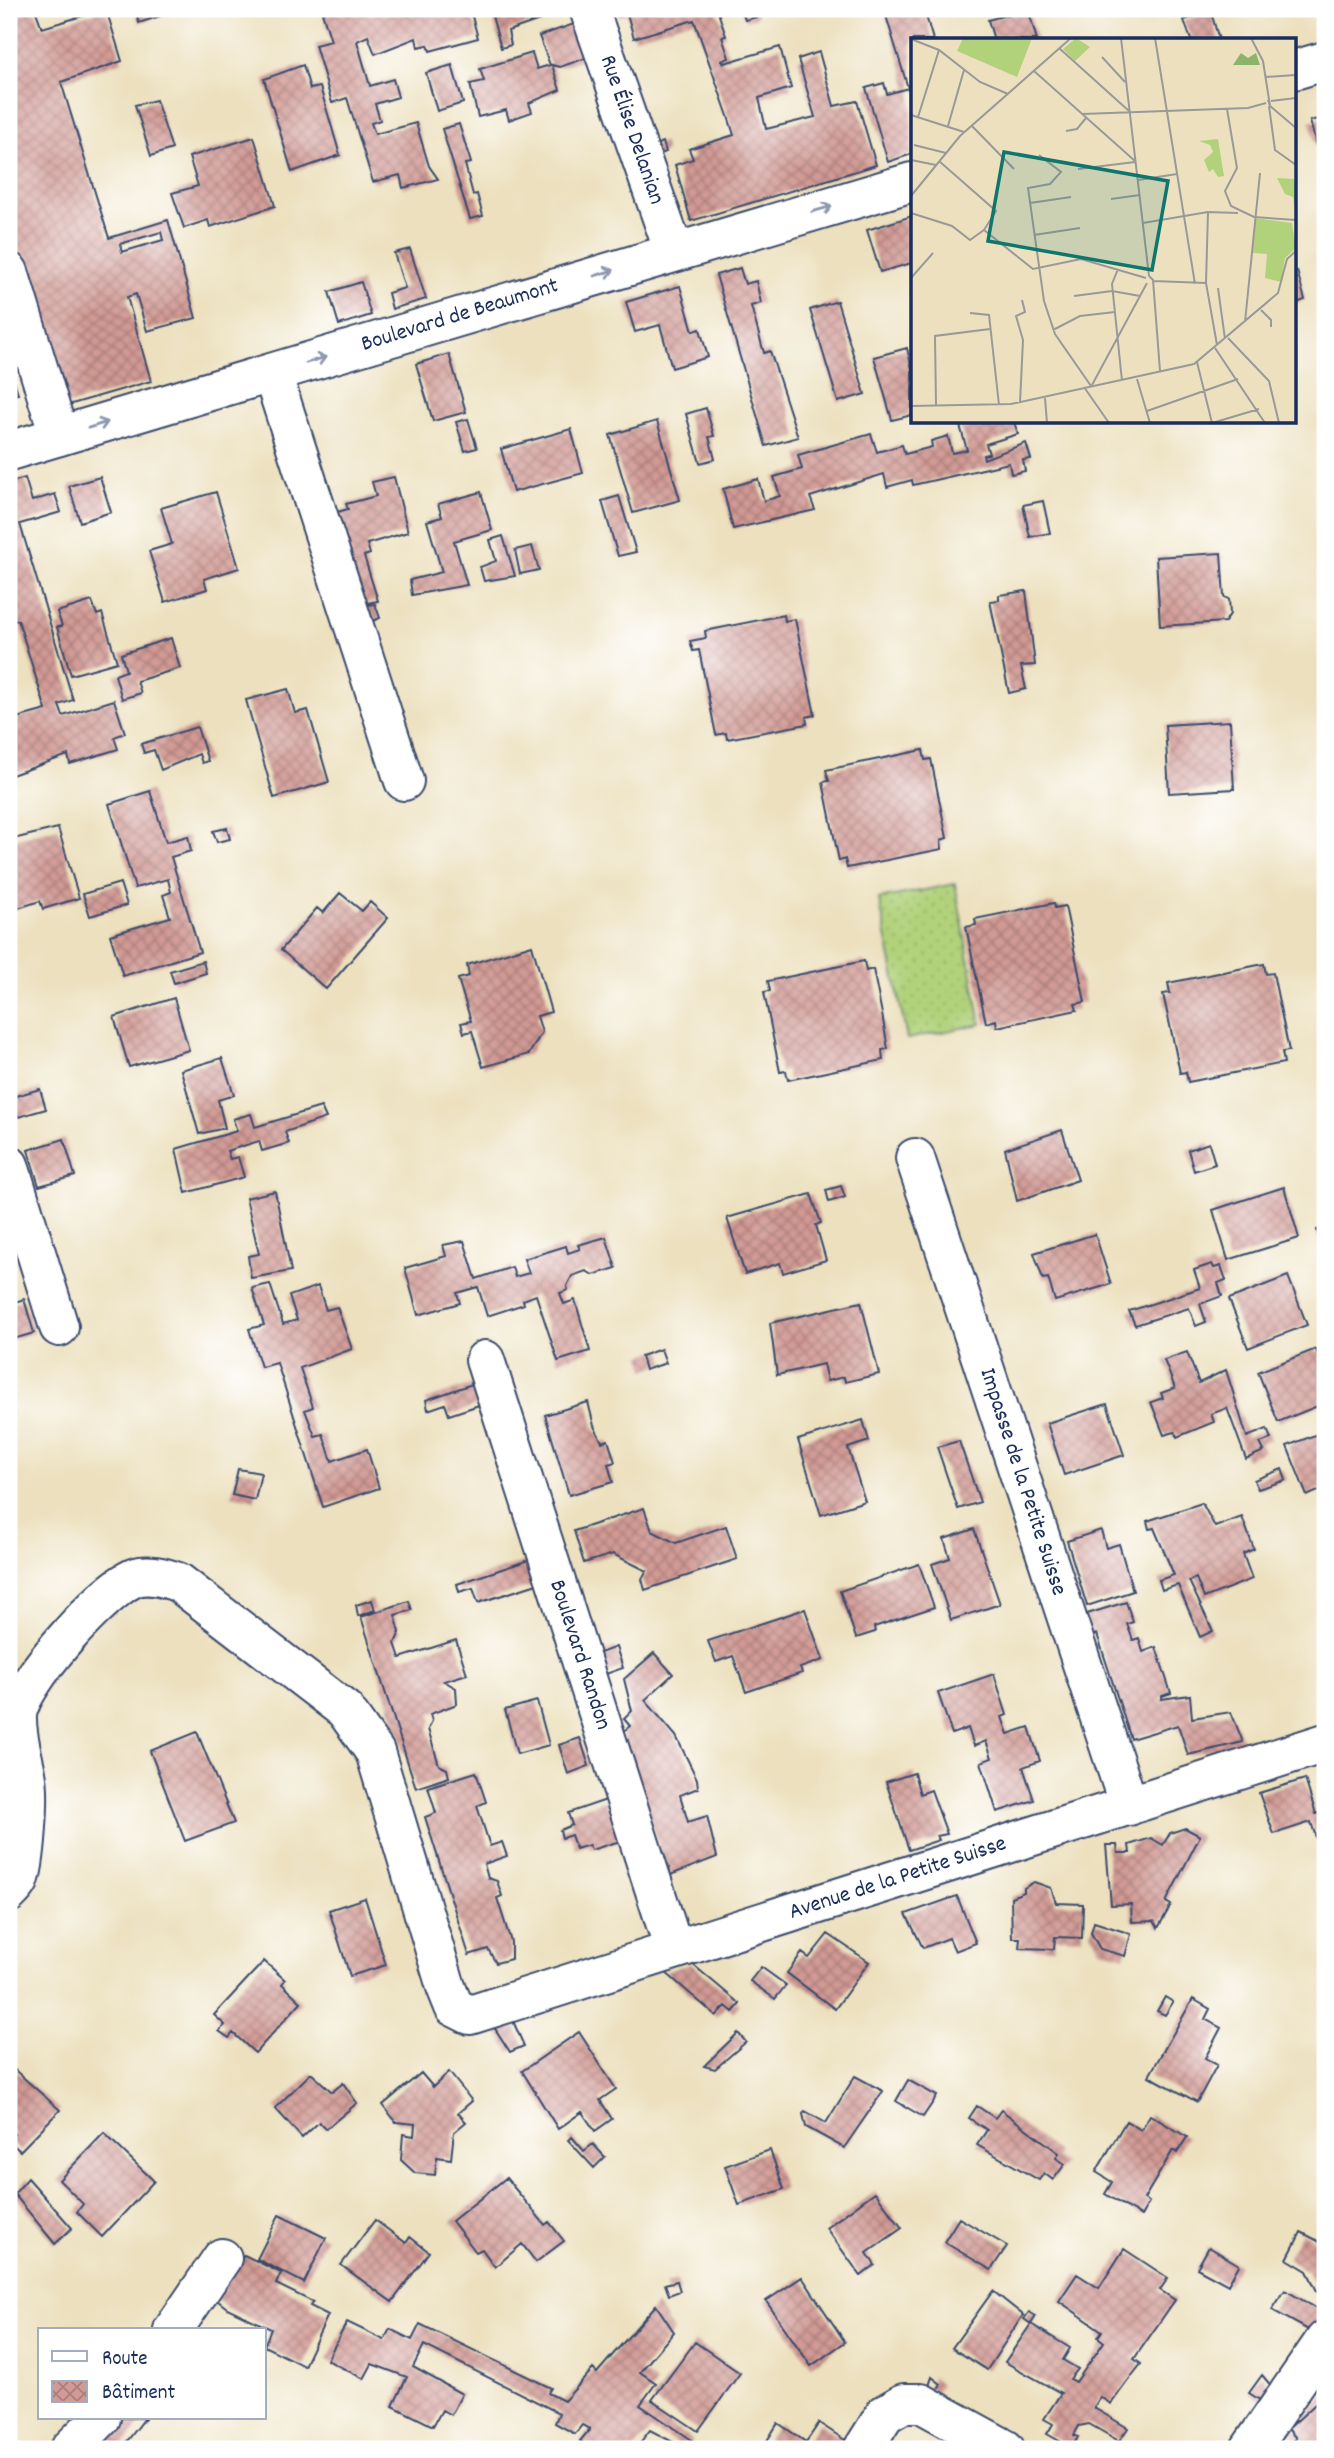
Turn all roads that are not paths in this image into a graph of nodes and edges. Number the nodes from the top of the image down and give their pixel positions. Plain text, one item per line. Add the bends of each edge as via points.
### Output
1 (589, 9) edge
2 (1325, 61) edge
3 (1296, 69) edge
4 (911, 182) edge
5 (674, 252) junction
6 (9, 272) edge
7 (272, 373) junction
8 (59, 436) junction
9 (9, 451) edge
10 (404, 781) dead end
11 (915, 1158) dead end
12 (9, 1165) edge
13 (59, 1327) dead end
14 (485, 1360) dead end
15 (1325, 1743) edge
16 (1129, 1806) junction
17 (9, 1893) edge
18 (674, 1951) junction
19 (222, 2258) dead end
20 (174, 2328) edge
21 (1325, 2340) edge
22 (98, 2420) edge
23 (70, 2449) edge
24 (863, 2449) edge
25 (1005, 2449) edge
26 (1250, 2449) edge

1 - 5 street, Rue Élise Delanian
2 - 3 street
5 -> 4 street, Boulevard de Beaumont
7 -> 5 street, Boulevard de Beaumont
6 - 8 street
8 -> 7 street, Boulevard de Beaumont
7 - 10 street
8 - 9 street, Boulevard de Beaumont
11 - 16 street, Impasse de la Petite Suisse
12 - 13 street
14 - 18 street, Boulevard Randon
15 - 16 street, Avenue de la Petite Suisse
16 - 18 street, Avenue de la Petite Suisse
17 - 18 street, Avenue de la Petite Suisse via 19,1881 26,1830 28,1784 16,1715 23,1694 86,1615 118,1585 139,1576 159,1576 178,1582 345,1710 375,1752 454,2007 470,2015
19 - 20 street
21 - 26 street
22 - 23 street
24 - 25 street via 885,2414 904,2403 921,2403

